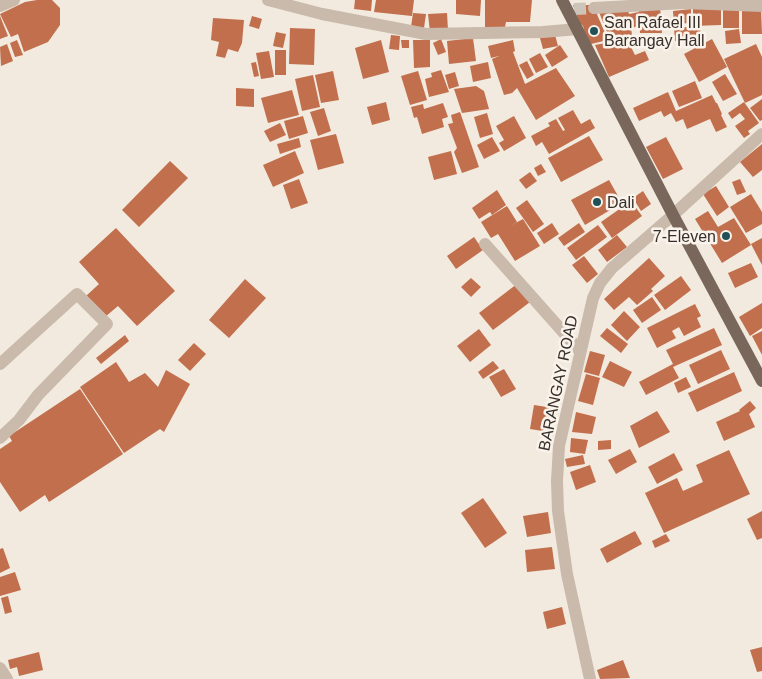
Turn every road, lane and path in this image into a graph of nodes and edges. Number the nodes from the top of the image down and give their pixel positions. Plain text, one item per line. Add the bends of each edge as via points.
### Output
1 (14, 0) edge
2 (268, 0) edge
3 (684, 1) edge
4 (0, 6) edge
5 (568, 6) edge
6 (762, 6) edge
7 (594, 8) tunnel mouth
8 (578, 29) junction
9 (762, 134) edge
10 (673, 215) junction
11 (485, 244) dead end
12 (580, 351) junction
13 (0, 364) edge
14 (762, 381) edge
15 (0, 438) edge
16 (0, 668) edge
17 (7, 679) edge
18 (590, 679) edge

1 - 4 street
2 - 8 street via 426,34
3 - 6 street
3 - 7 street
5 - 8 main road
8 - 10 main road
9 - 10 street, BARANGAY ROAD
10 - 12 street, BARANGAY ROAD via 612,268 600,284 593,298
10 - 14 main road
11 - 12 street
12 - 18 street, BARANGAY ROAD via 559,446 557,481 566,567
13 - 15 street via 77,294 107,324
16 - 17 street

